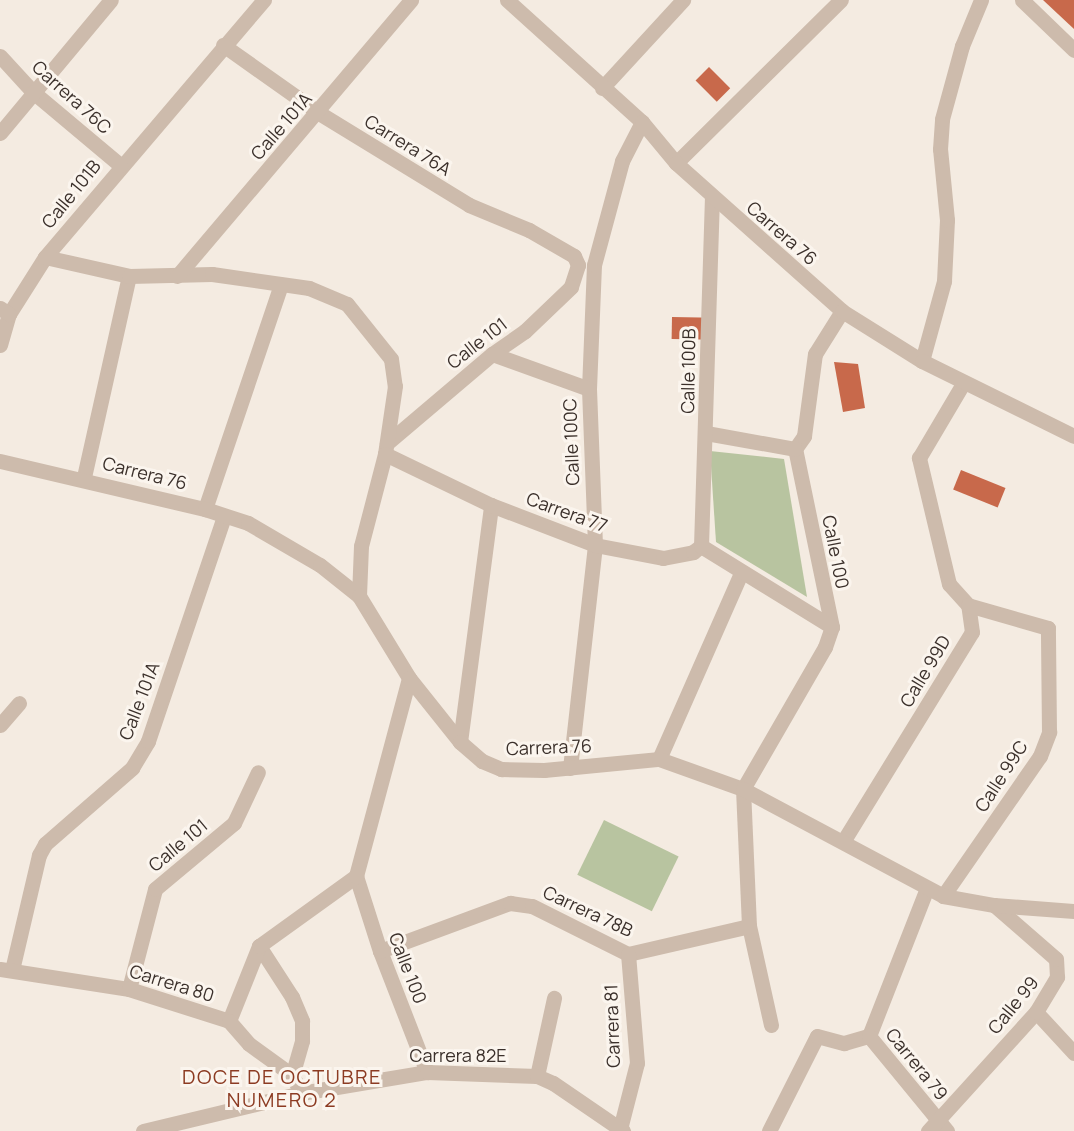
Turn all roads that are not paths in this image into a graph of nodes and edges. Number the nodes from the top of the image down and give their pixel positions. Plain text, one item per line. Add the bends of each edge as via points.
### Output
1 (111, 0) edge
2 (264, 0) edge
3 (411, 0) edge
4 (507, 0) edge
5 (683, 0) edge
6 (841, 0) edge
7 (981, 0) edge
8 (1022, 0) edge
9 (223, 45) junction
10 (1074, 51) edge
11 (0, 56) edge
12 (602, 88) junction
13 (33, 92) junction
14 (319, 113) junction
15 (642, 122) junction
16 (0, 133) edge
17 (676, 163) junction
18 (120, 165) junction
19 (712, 196) junction
20 (45, 257) junction
21 (578, 265) joint
22 (129, 276) junction
23 (177, 276) junction
24 (281, 284) junction
25 (4, 311) edge
26 (842, 311) junction
27 (0, 345) edge
28 (492, 354) junction
29 (922, 361) junction
30 (964, 382) junction
31 (589, 388) junction
32 (706, 433) junction
33 (1074, 436) edge
34 (386, 448) junction
35 (795, 449) junction
36 (0, 461) edge
37 (84, 477) junction
38 (491, 506) junction
39 (205, 508) junction
40 (224, 516) junction
41 (595, 545) junction
42 (700, 546) junction
43 (741, 573) junction
44 (359, 596) junction
45 (968, 605) junction
46 (831, 627) junction
47 (409, 678) junction
48 (19, 704) dead end
49 (0, 725) edge
50 (460, 742) junction
51 (659, 759) junction
52 (570, 768) junction
53 (258, 772) dead end
54 (743, 789) junction
55 (844, 840) junction
56 (356, 876) junction
57 (927, 888) junction
58 (944, 896) junction
59 (994, 905) junction
60 (1074, 911) edge
61 (748, 926) junction
62 (259, 946) junction
63 (380, 951) junction
64 (628, 954) junction
65 (6, 970) edge
66 (129, 989) junction
67 (554, 998) dead end
68 (1036, 1012) junction
69 (229, 1021) junction
70 (771, 1025) dead end
71 (869, 1036) junction
72 (1074, 1053) edge
73 (427, 1072) junction
74 (292, 1075) junction
75 (537, 1077) junction
76 (301, 1094) junction
77 (937, 1127) edge
78 (620, 1130) edge
79 (144, 1131) edge
80 (769, 1131) edge

1 - 13 street
2 - 9 street, Calle 101B
3 - 14 street, Calle 101A
4 - 12 street, Carrera 76
5 - 12 street
6 - 17 street
7 - 29 street via 951,80 942,119 940,149 947,220 944,282
8 - 10 street
9 - 14 street, Carrera 76A
9 - 18 street, Calle 101B
11 - 13 street, Carrera 76C
12 - 15 street, Carrera 76
13 - 16 street
13 - 18 street, Carrera 76C
14 - 21 street, Carrera 76A via 468,205 568,249
14 - 23 street, Calle 101A
15 - 17 street, Carrera 76
15 - 31 street, Calle 100C via 622,161 594,265
17 - 19 street, Carrera 76
18 - 20 street, Calle 101B
19 - 26 street, Carrera 76
19 - 32 street, Calle 100B
20 - 22 street
20 - 25 street, Calle 101B
21 - 28 street, Calle 101 via 571,287 525,331
22 - 23 street
22 - 37 street
23 - 24 street via 212,274
24 - 34 street via 309,288 347,304 391,359 396,386
24 - 39 street
25 - 27 street, Calle 101B
26 - 29 street, Carrera 76
26 - 35 street via 815,354 804,436
28 - 31 street
28 - 34 street, Calle 101
29 - 30 street, Carrera 76
30 - 33 street, Carrera 76
30 - 45 street via 919,458 949,584
31 - 41 street, Calle 100C
32 - 35 street
32 - 42 street, Calle 100B
34 - 38 street, Carrera 77
34 - 44 street via 361,546
35 - 46 street, Calle 100
36 - 37 street, Carrera 76
37 - 39 street, Carrera 76
38 - 41 street, Carrera 77
38 - 50 street
39 - 40 street, Carrera 76
40 - 44 street, Carrera 76 via 248,523 279,541
40 - 65 street, Calle 101A via 148,741 132,768 45,844
41 - 42 street, Carrera 77 via 663,558 693,552
41 - 52 street, Calle 100C
42 - 43 street
43 - 46 street
43 - 51 street
44 - 47 street, Carrera 76
45 - 55 street, Calle 99D via 972,632
45 - 58 street, Calle 99C via 1048,628 1049,732 1040,756
46 - 54 street via 825,647
47 - 50 street, Carrera 76
47 - 56 street
48 - 49 street
50 - 52 street, Carrera 76 via 482,761 501,769
51 - 52 street, Carrera 76
51 - 54 street, Carrera 76
53 - 66 street, Calle 101 via 234,824 155,889
54 - 55 street, Carrera 76
54 - 61 street
55 - 57 street, Carrera 76
56 - 62 street
56 - 63 street, Calle 100
57 - 58 street, Carrera 76
57 - 71 street
58 - 59 street, Carrera 76
59 - 60 street, Carrera 76
59 - 68 street, Calle 99 via 1056,959 1057,978
61 - 64 street, Carrera 78B
61 - 70 street
62 - 69 street
62 - 74 street via 292,997 302,1021 302,1041
63 - 64 street, Carrera 78B via 510,903 521,903
63 - 73 street, Calle 100
64 - 78 street, Carrera 81 via 637,1063
65 - 66 street, Carrera 80
66 - 69 street, Carrera 80
67 - 75 street
68 - 72 street
68 - 77 street, Calle 99
69 - 74 street, Carrera 80 via 249,1044
71 - 77 street, Carrera 79
71 - 80 street, Carrera 79 via 844,1043 817,1036
73 - 75 street, Carrera 82E
73 - 76 street, Carrera 82E
74 - 76 street, Carrera 80
75 - 78 street, Carrera 82E via 553,1083
76 - 79 street, Carrera 82E

